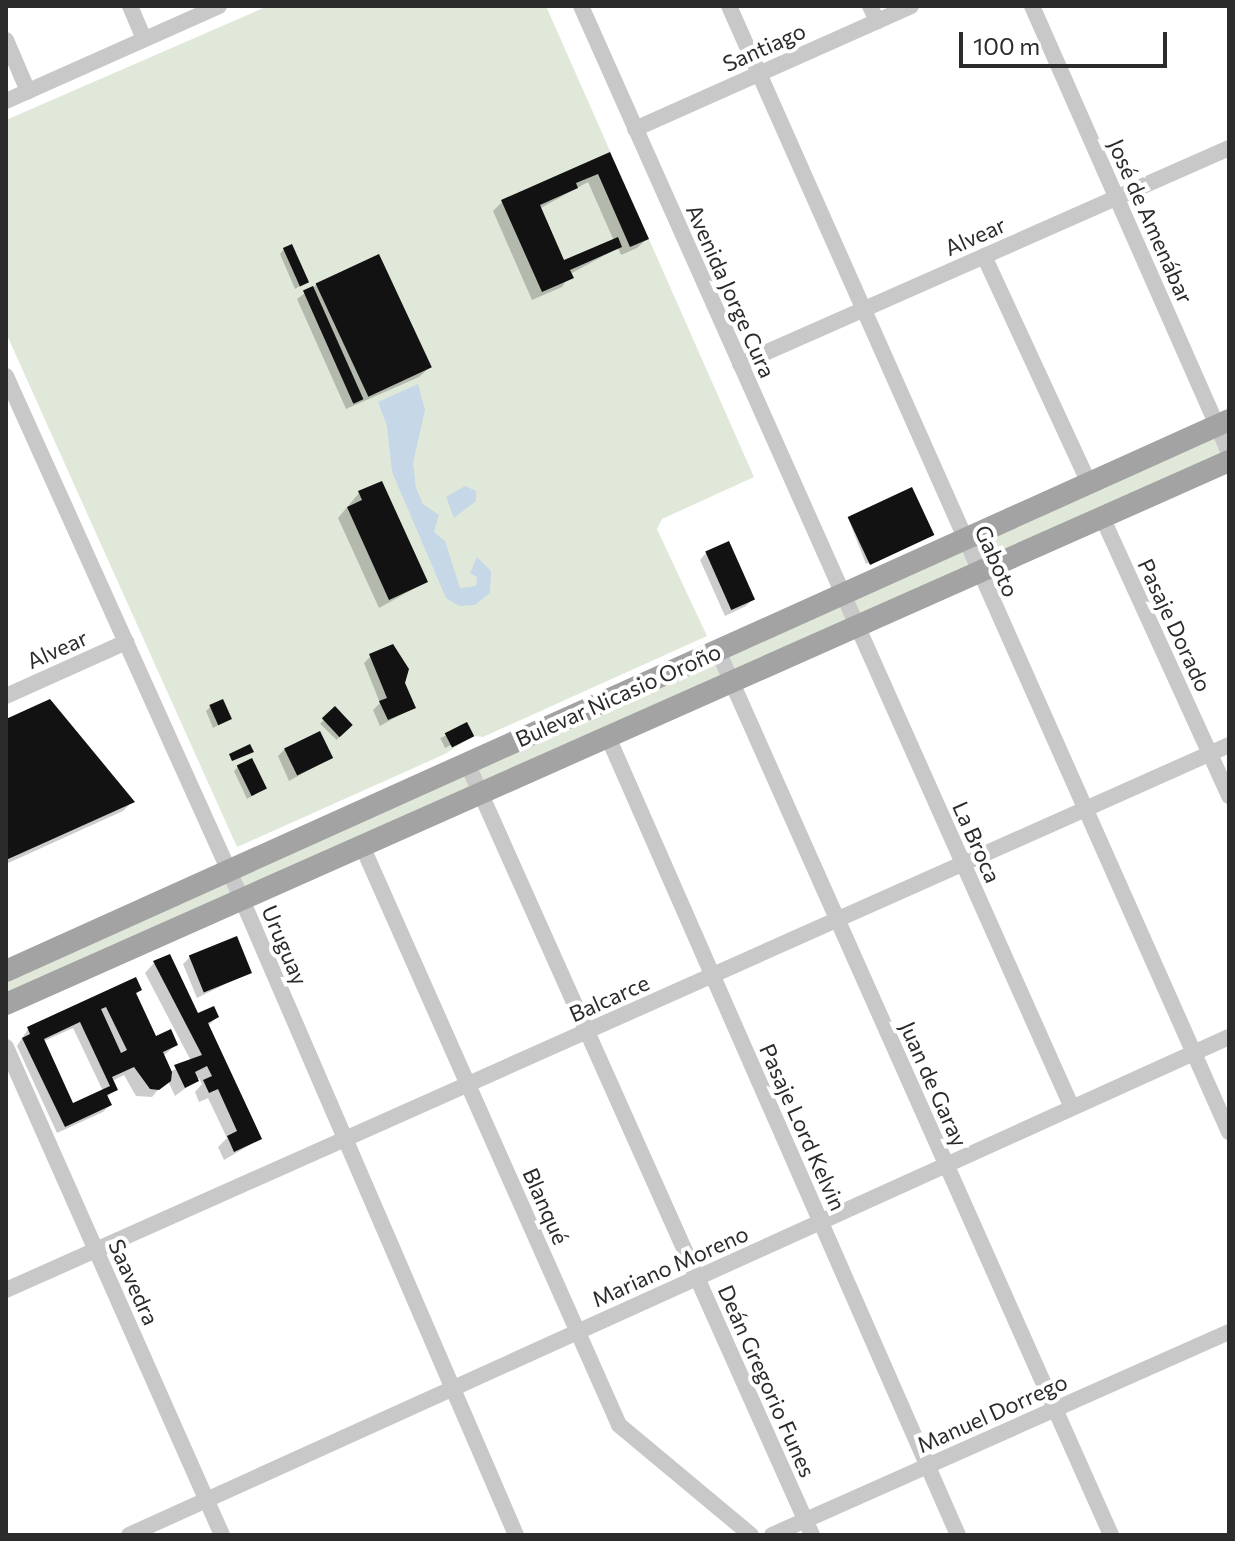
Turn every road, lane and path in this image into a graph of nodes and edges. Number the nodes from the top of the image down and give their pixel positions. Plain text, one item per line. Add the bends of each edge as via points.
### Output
1 (130, 6) edge
2 (219, 6) edge
3 (581, 6) edge
4 (729, 6) edge
5 (911, 6) edge
6 (1032, 6) edge
7 (874, 14) edge
8 (144, 39) junction
9 (6, 40) edge
10 (759, 74) junction
11 (28, 91) junction
12 (6, 101) edge
13 (635, 129) junction
14 (1229, 148) edge
15 (1117, 197) junction
16 (984, 256) junction
17 (863, 310) junction
18 (740, 364) junction
19 (6, 376) edge
20 (10, 397) edge
21 (1223, 422) edge
22 (1229, 453) edge
23 (1229, 461) edge
24 (1089, 483) junction
25 (1102, 517) junction
26 (964, 540) junction
27 (978, 572) junction
28 (842, 594) junction
29 (856, 625) junction
30 (126, 642) junction
31 (718, 651) junction
32 (731, 682) junction
33 (6, 696) edge
34 (608, 737) junction
35 (1229, 745) edge
36 (1210, 754) junction
37 (467, 763) junction
38 (481, 794) junction
39 (1229, 796) edge
40 (1085, 810) junction
41 (363, 848) junction
42 (962, 864) junction
43 (229, 871) junction
44 (243, 902) junction
45 (837, 920) junction
46 (6, 971) edge
47 (713, 976) junction
48 (6, 1004) edge
49 (587, 1032) junction
50 (1229, 1037) edge
51 (6, 1047) edge
52 (1194, 1053) junction
53 (468, 1085) junction
54 (1072, 1108) junction
55 (1229, 1132) edge
56 (345, 1140) junction
57 (946, 1165) junction
58 (821, 1222) junction
59 (96, 1251) junction
60 (697, 1278) junction
61 (6, 1290) edge
62 (578, 1332) junction
63 (1229, 1332) edge
64 (453, 1388) junction
65 (1055, 1409) junction
66 (928, 1466) junction
67 (207, 1500) junction
68 (808, 1528) edge
69 (129, 1535) edge
70 (222, 1535) edge
71 (516, 1535) edge
72 (751, 1535) edge
73 (772, 1535) edge
74 (958, 1535) edge
75 (1111, 1535) edge

1 - 8 street
2 - 8 street
3 - 13 street, Avenida Jorge Cura
4 - 10 street, Gaboto
5 - 7 street, Santiago
6 - 15 street, José de Amenábar
7 - 10 street, Santiago
8 - 11 street
9 - 11 street
10 - 13 street, Santiago
10 - 17 street, Gaboto
11 - 12 street
13 - 18 street, Avenida Jorge Cura
14 - 15 street, Alvear
15 - 16 street, Alvear
15 - 21 street, José de Amenábar
16 - 17 street, Alvear
16 - 24 street
17 - 18 street, Alvear
17 - 26 street, Gaboto
18 - 28 street, Avenida Jorge Cura
19 - 20 street, Uruguay
20 - 30 street, Uruguay
21 - 22 street, José de Amenábar
21 - 24 main road, Bulevar Nicasio Oroño
23 - 25 main road, Bulevar Nicasio Oroño
24 - 26 main road, Bulevar Nicasio Oroño
25 - 27 main road, Bulevar Nicasio Oroño
25 - 36 street, Pasaje Dorado
26 - 27 street, Gaboto
26 - 28 main road, Bulevar Nicasio Oroño
27 - 29 main road, Bulevar Nicasio Oroño
27 - 40 street, Gaboto
28 - 29 street, La Broca
28 - 31 main road, Bulevar Nicasio Oroño
29 - 32 main road, Bulevar Nicasio Oroño
29 - 42 street, La Broca
30 - 33 street, Alvear
30 - 43 street, Uruguay
31 - 32 street, Juan de Garay
31 - 37 main road, Bulevar Nicasio Oroño
32 - 34 main road, Bulevar Nicasio Oroño
32 - 45 street, Juan de Garay
34 - 38 main road, Bulevar Nicasio Oroño
34 - 47 street, Pasaje Lord Kelvin
35 - 36 street, Balcarce
36 - 39 street, Pasaje Dorado
36 - 40 street, Balcarce
37 - 38 street, Deán Gregorio Funes
37 - 43 main road, Bulevar Nicasio Oroño
38 - 41 main road, Bulevar Nicasio Oroño
38 - 49 street, Deán Gregorio Funes
40 - 42 street, Balcarce
40 - 52 street, Gaboto
41 - 44 main road, Bulevar Nicasio Oroño
41 - 53 street, Blanqué
42 - 45 street, Balcarce
42 - 54 street, La Broca
43 - 44 street, Uruguay
43 - 46 main road, Bulevar Nicasio Oroño
44 - 48 main road, Bulevar Nicasio Oroño
44 - 56 street, Uruguay
45 - 47 street, Balcarce
45 - 57 street, Juan de Garay
47 - 49 street, Balcarce
47 - 58 street, Pasaje Lord Kelvin
49 - 53 street, Balcarce
49 - 60 street, Deán Gregorio Funes
50 - 52 street, Mariano Moreno
51 - 59 street, Saavedra
52 - 54 street, Mariano Moreno
52 - 55 street, Gaboto
53 - 56 street, Balcarce
53 - 62 street, Blanqué
54 - 57 street, Mariano Moreno
56 - 59 street, Balcarce
56 - 64 street, Uruguay
57 - 58 street, Mariano Moreno
57 - 65 street, Juan de Garay
58 - 60 street, Mariano Moreno
58 - 66 street, Pasaje Lord Kelvin
59 - 61 street, Balcarce
59 - 67 street, Saavedra
60 - 62 street, Mariano Moreno
60 - 68 street, Deán Gregorio Funes
62 - 64 street, Mariano Moreno
62 - 72 street, Blanqué via 619,1425
63 - 65 street, Manuel Dorrego
64 - 67 street, Mariano Moreno
64 - 71 street, Uruguay
65 - 66 street, Manuel Dorrego
65 - 75 street, Juan de Garay
66 - 68 street, Manuel Dorrego
66 - 74 street, Pasaje Lord Kelvin
67 - 69 street, Mariano Moreno
67 - 70 street, Saavedra
68 - 73 street, Manuel Dorrego

